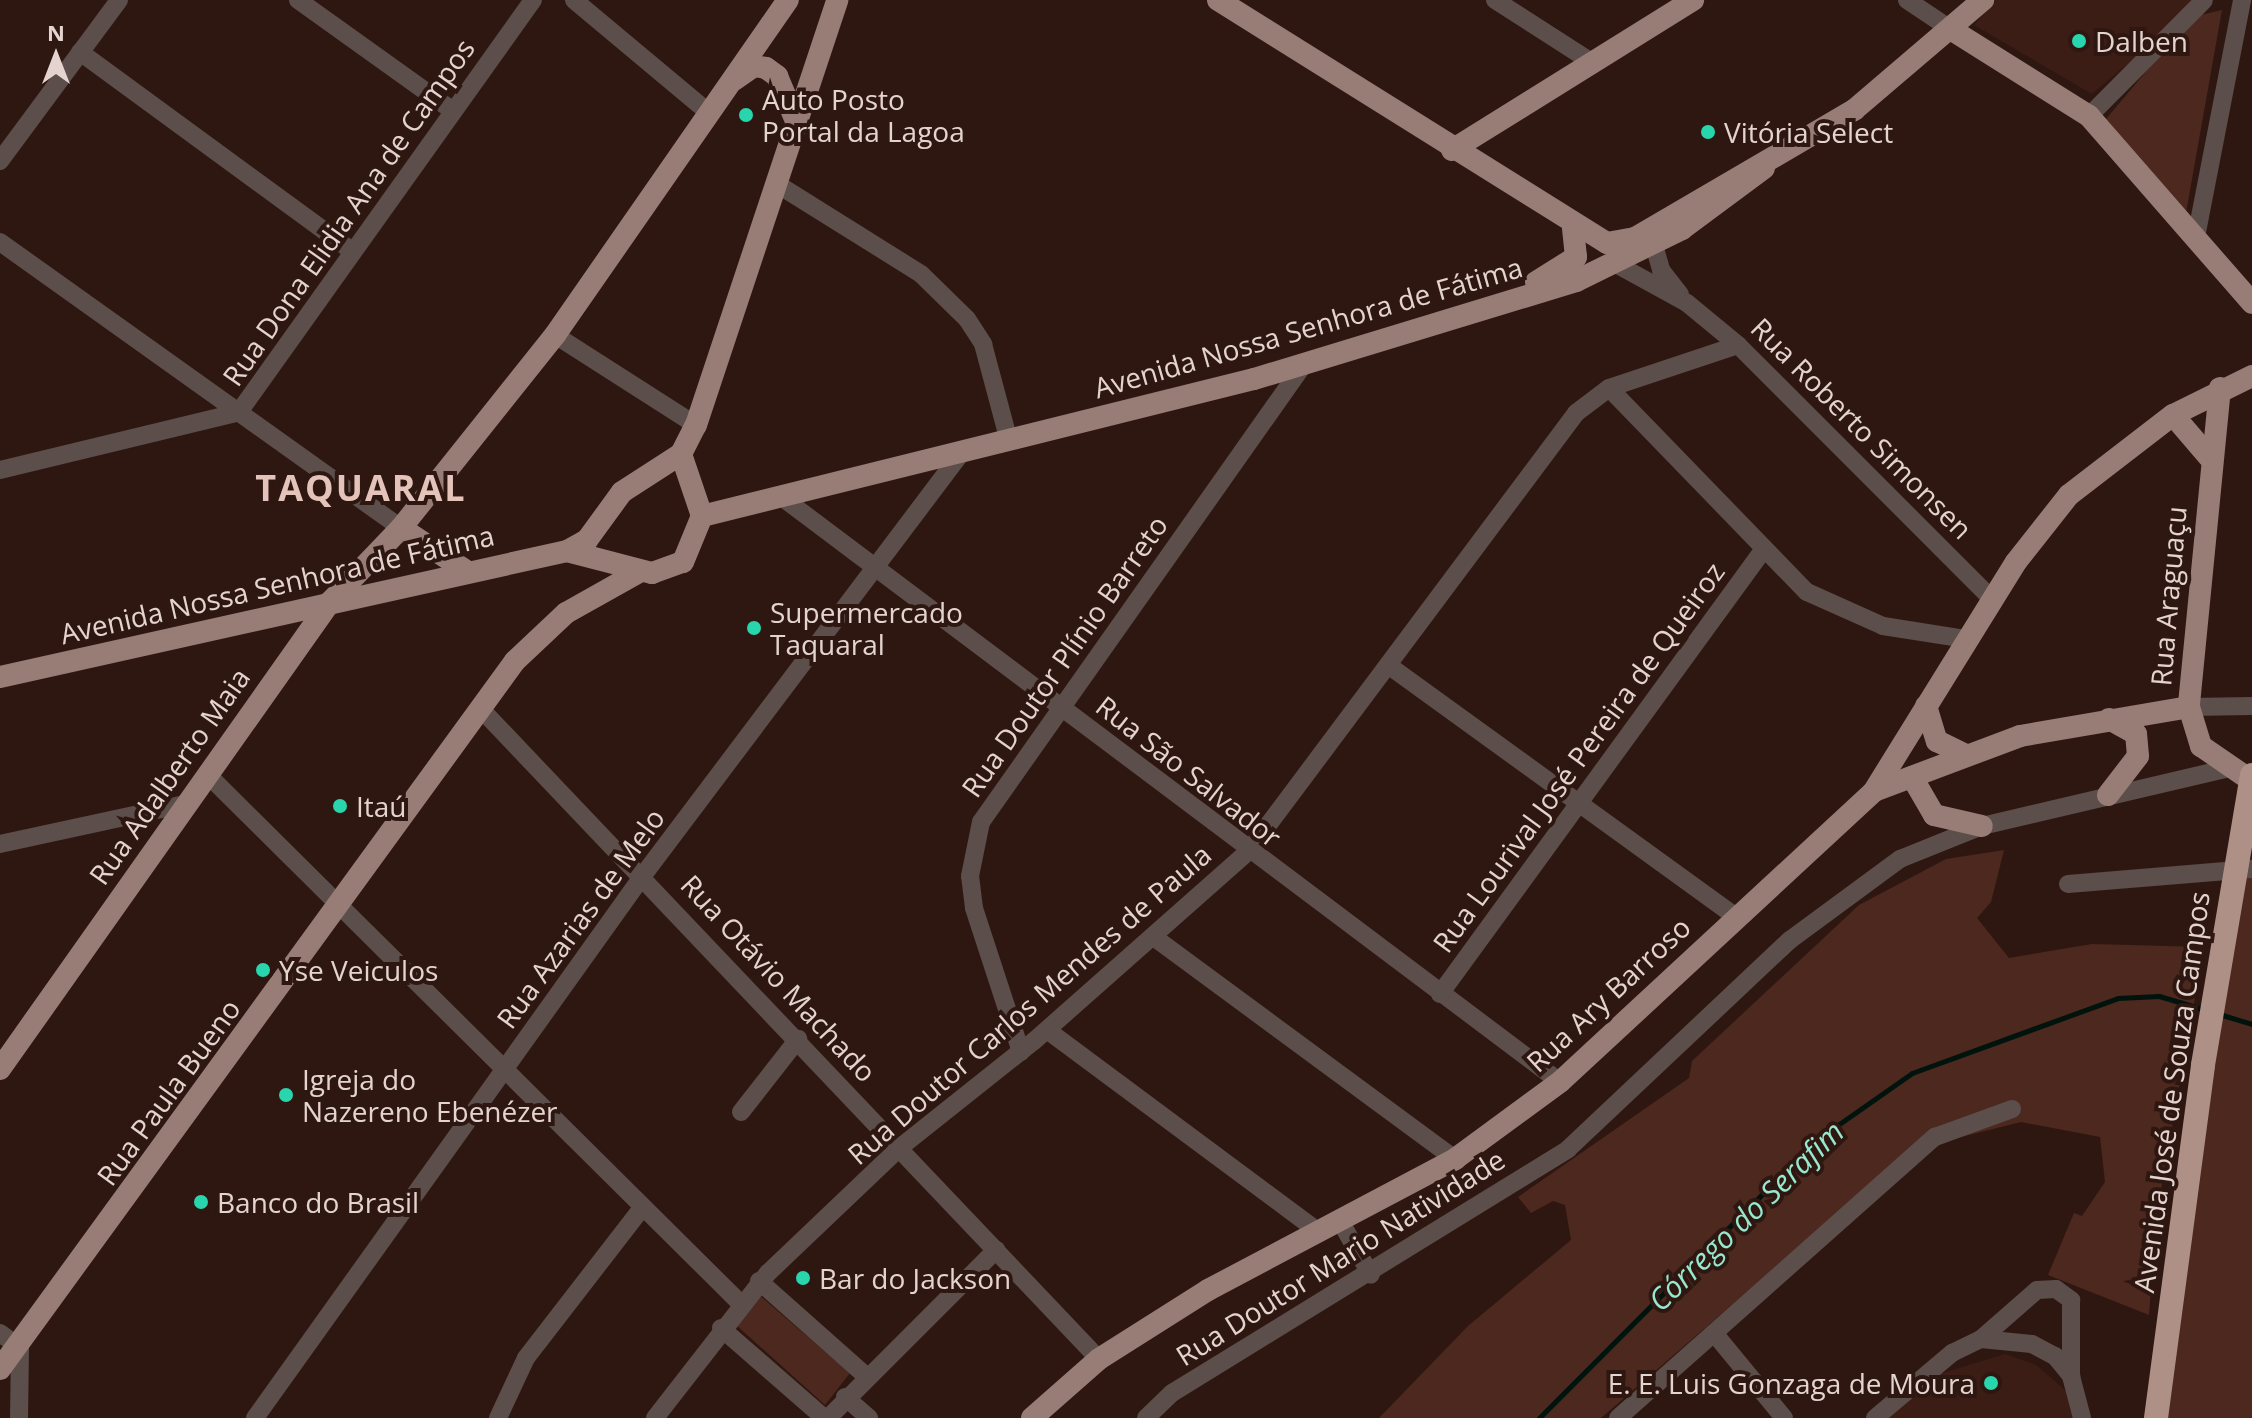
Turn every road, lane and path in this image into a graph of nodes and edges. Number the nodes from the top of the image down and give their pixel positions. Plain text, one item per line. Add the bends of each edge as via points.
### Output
1 (119, 0) edge
2 (298, 0) edge
3 (533, 0) edge
4 (574, 0) edge
5 (788, 0) edge
6 (837, 0) edge
7 (1218, 0) edge
8 (1495, 0) edge
9 (1693, 0) edge
10 (1907, 0) edge
11 (1983, 0) edge
12 (2204, 0) edge
13 (2242, 0) edge
14 (1952, 30) junction
15 (80, 52) junction
16 (1593, 63) junction
17 (724, 87) junction
18 (453, 111) junction
19 (708, 112) junction
20 (2089, 116) junction
21 (796, 121) junction
22 (1452, 150) junction
23 (0, 161) edge
24 (1764, 168) junction
25 (777, 184) junction
26 (1573, 228) junction
27 (2197, 232) junction
28 (0, 242) edge
29 (1654, 245) junction
30 (353, 252) junction
31 (1618, 265) junction
32 (1497, 301) junction
33 (1687, 303) junction
34 (2252, 303) edge
35 (555, 335) junction
36 (1738, 345) junction
37 (1302, 367) junction
38 (2252, 376) edge
39 (1609, 388) junction
40 (2220, 388) junction
41 (239, 412) junction
42 (2173, 415) junction
43 (696, 425) junction
44 (1009, 441) junction
45 (681, 454) junction
46 (959, 456) junction
47 (2209, 457) junction
48 (0, 470) edge
49 (787, 501) junction
50 (702, 516) junction
51 (401, 528) junction
52 (567, 551) junction
53 (1761, 553) junction
54 (874, 570) junction
55 (468, 572) junction
56 (639, 572) junction
57 (1993, 600) junction
58 (330, 602) junction
59 (1965, 639) junction
60 (1388, 665) junction
61 (0, 677) edge
62 (1926, 706) junction
63 (2252, 706) edge
64 (2189, 707) junction
65 (481, 709) junction
66 (1062, 709) junction
67 (2109, 719) junction
68 (1964, 754) junction
69 (2225, 769) junction
70 (207, 774) junction
71 (1912, 777) junction
72 (2252, 778) edge
73 (1874, 791) junction
74 (2108, 795) junction
75 (185, 804) junction
76 (1582, 804) junction
77 (1982, 826) junction
78 (0, 844) edge
79 (1248, 852) junction
80 (2252, 869) edge
81 (644, 874) junction
82 (2068, 884) dead end
83 (341, 904) junction
84 (1736, 917) junction
85 (1155, 938) junction
86 (1440, 994) junction
87 (1047, 1030) junction
88 (798, 1039) junction
89 (1021, 1052) junction
90 (0, 1069) edge
91 (504, 1070) junction
92 (1560, 1082) junction
93 (2012, 1109) dead end
94 (741, 1112) dead end
95 (898, 1149) junction
96 (1455, 1159) junction
97 (641, 1209) junction
98 (1339, 1219) junction
99 (1318, 1231) junction
100 (996, 1250) junction
101 (1371, 1275) junction
102 (759, 1281) junction
103 (740, 1303) junction
104 (721, 1328) junction
105 (0, 1333) edge
106 (1714, 1333) junction
107 (1981, 1339) junction
108 (20, 1348) junction
109 (1099, 1359) junction
110 (0, 1369) edge
111 (865, 1375) junction
112 (2071, 1376) junction
113 (1056, 1395) junction
114 (845, 1397) junction
115 (1876, 1417) edge
116 (19, 1418) edge
117 (255, 1418) edge
118 (498, 1418) edge
119 (655, 1418) edge
120 (826, 1418) edge
121 (869, 1418) edge
122 (1032, 1418) edge
123 (1058, 1418) edge
124 (1146, 1418) edge
125 (1618, 1418) edge
126 (1784, 1418) edge
127 (2082, 1418) edge
128 (2156, 1418) edge

1 - 15 street
2 - 18 street
3 - 18 street, Rua Dona Elidia Ana de Campos
4 - 19 street
5 - 17 main road, Rua Adalberto Maia
6 - 21 main road
7 - 22 main road
8 - 16 street
9 - 16 main road
10 - 14 street
11 - 14 main road, Avenida Nossa Senhora de Fátima
12 - 20 street
13 - 27 street
14 - 20 main road
14 - 24 main road, Avenida Nossa Senhora de Fátima via 1854,110
15 - 23 street
15 - 30 street
16 - 22 main road
17 - 19 main road, Rua Adalberto Maia
17 - 21 main road via 754,66 766,68 777,76
18 - 30 street, Rua Dona Elidia Ana de Campos
19 - 35 main road, Rua Adalberto Maia
20 - 27 main road
21 - 25 main road
22 - 26 main road
24 - 26 main road, Avenida Nossa Senhora de Fátima via 1626,241 1607,243
24 - 29 main road, Avenida Nossa Senhora de Fátima
25 - 43 main road
25 - 44 street via 921,274 967,319 983,344
26 - 31 main road
26 - 32 main road via 1579,248 1572,263
27 - 34 main road
28 - 41 street
29 - 31 main road, Avenida Nossa Senhora de Fátima
29 - 33 street, Rua Roberto Simonsen via 1661,270
30 - 41 street, Rua Dona Elidia Ana de Campos
31 - 32 main road, Avenida Nossa Senhora de Fátima
31 - 33 street, Rua Roberto Simonsen
32 - 37 main road, Avenida Nossa Senhora de Fátima
33 - 36 street, Rua Roberto Simonsen
35 - 43 street
35 - 51 main road, Rua Adalberto Maia
36 - 39 street, Rua Doutor Carlos Mendes de Paula
36 - 57 street, Rua Roberto Simonsen
37 - 44 main road, Avenida Nossa Senhora de Fátima
37 - 66 street, Rua Doutor Plínio Barreto
38 - 40 main road
39 - 53 street
39 - 60 street, Rua Doutor Carlos Mendes de Paula via 1552,442
40 - 42 main road
40 - 47 main road, Rua Araguaçu
41 - 48 street, Rua Dona Elidia Ana de Campos
41 - 51 street
42 - 47 main road
42 - 57 main road via 2069,495
43 - 45 main road
44 - 46 main road, Avenida Nossa Senhora de Fátima
45 - 50 main road
45 - 52 main road via 622,492 602,525
46 - 49 main road, Avenida Nossa Senhora de Fátima
46 - 54 street, Rua Azarias de Melo
47 - 64 main road, Rua Araguaçu
49 - 50 main road, Avenida Nossa Senhora de Fátima
49 - 54 street, Rua São Salvador
50 - 56 main road, Rua Paula Bueno via 698,541 683,562
51 - 55 main road
51 - 58 main road, Rua Adalberto Maia
52 - 55 main road, Avenida Nossa Senhora de Fátima
52 - 56 main road
53 - 59 street via 1842,613
53 - 76 street, Rua Lourival José Pereira de Queiroz
54 - 66 street, Rua São Salvador
54 - 81 street, Rua Azarias de Melo
55 - 58 main road, Avenida Nossa Senhora de Fátima
56 - 65 main road, Rua Paula Bueno via 595,594 536,639
57 - 59 main road
58 - 61 main road, Avenida Nossa Senhora de Fátima
58 - 70 main road, Rua Adalberto Maia
59 - 62 main road
60 - 76 street
60 - 79 street, Rua Doutor Carlos Mendes de Paula
62 - 68 main road via 1937,741
62 - 73 main road
63 - 64 street, Rua Ary Barroso
64 - 67 main road, Rua Ary Barroso
64 - 69 main road, Rua Araguaçu via 2201,746
65 - 81 street, Rua Otávio Machado
65 - 83 main road, Rua Paula Bueno
66 - 79 street, Rua São Salvador
66 - 89 street, Rua Doutor Plínio Barreto via 981,822 972,863 974,908
67 - 68 main road, Rua Ary Barroso
67 - 74 main road via 2136,734 2138,756
68 - 71 main road, Rua Ary Barroso
69 - 72 main road, Rua Araguaçu
69 - 74 street, Rua Doutor Mario Natividade
70 - 75 main road, Rua Adalberto Maia
70 - 83 street
71 - 73 main road, Rua Ary Barroso
71 - 77 main road via 1934,815
72 - 128 highway, Avenida José de Souza Campos, bridge via 2203,1065
73 - 84 main road, Rua Ary Barroso
74 - 77 street, Rua Doutor Mario Natividade
75 - 78 street
75 - 90 main road, Rua Adalberto Maia
76 - 84 street
76 - 86 street, Rua Lourival José Pereira de Queiroz
77 - 101 street, Rua Doutor Mario Natividade via 1849,890 1568,1149
79 - 85 street, Rua Doutor Carlos Mendes de Paula
79 - 86 street, Rua São Salvador
80 - 82 street
81 - 88 street, Rua Otávio Machado
81 - 91 street, Rua Azarias de Melo
83 - 91 street
83 - 108 main road, Rua Paula Bueno
84 - 92 main road, Rua Ary Barroso
85 - 87 street, Rua Doutor Carlos Mendes de Paula
85 - 96 street
86 - 92 street, Rua São Salvador
87 - 89 street, Rua Doutor Carlos Mendes de Paula
87 - 99 street
88 - 94 street
88 - 95 street, Rua Otávio Machado
89 - 95 street, Rua Doutor Carlos Mendes de Paula
91 - 97 street
91 - 117 street, Rua Azarias de Melo
92 - 96 main road, Rua Ary Barroso
93 - 106 street via 1935,1137
95 - 100 street, Rua Otávio Machado
95 - 102 street, Rua Doutor Carlos Mendes de Paula
96 - 98 main road, Rua Ary Barroso
97 - 103 street
97 - 118 street via 526,1358
98 - 99 main road, Rua Ary Barroso
98 - 101 street
99 - 109 main road, Rua Ary Barroso
100 - 109 street, Rua Otávio Machado
100 - 111 street
101 - 124 street, Rua Doutor Mario Natividade via 1172,1393
102 - 103 street, Rua Doutor Carlos Mendes de Paula
102 - 111 street
103 - 104 street, Rua Doutor Carlos Mendes de Paula
104 - 119 street, Rua Doutor Carlos Mendes de Paula
104 - 120 street
105 - 108 street
106 - 125 street
106 - 126 street
107 - 112 street via 2032,1344
107 - 112 street via 2037,1290 2056,1289 2071,1300
107 - 115 street via 1952,1353
108 - 110 main road, Rua Paula Bueno
108 - 116 street
109 - 113 main road, Rua Ary Barroso
111 - 114 street
112 - 127 street
113 - 122 main road, Rua Ary Barroso
113 - 123 street
114 - 120 street
114 - 121 street

